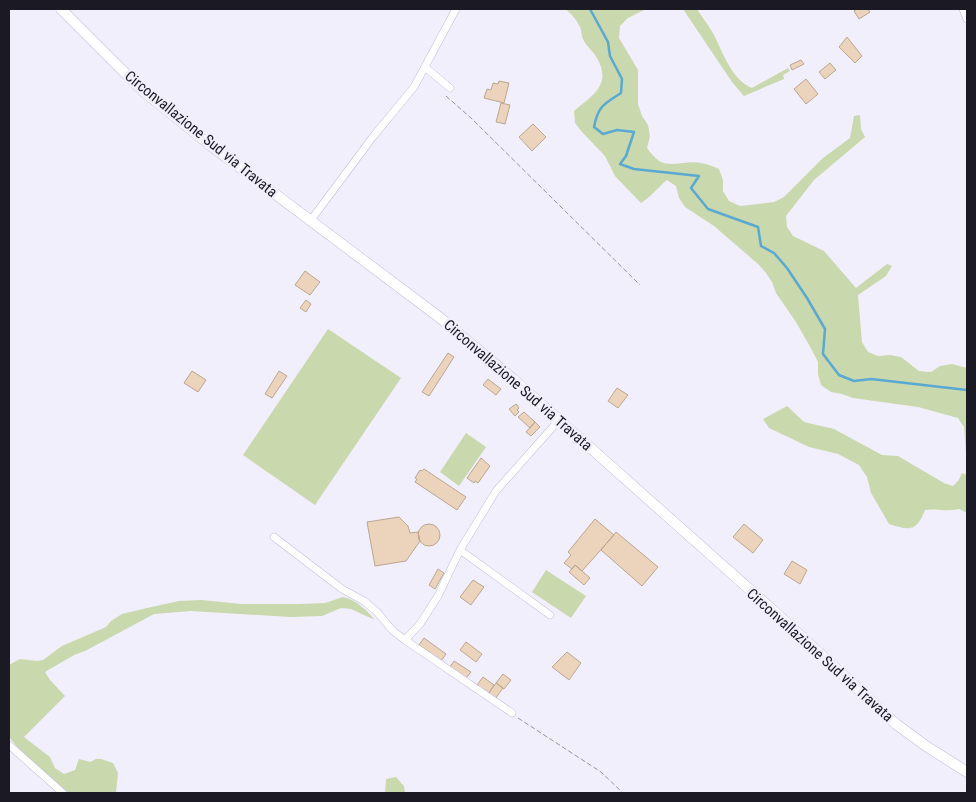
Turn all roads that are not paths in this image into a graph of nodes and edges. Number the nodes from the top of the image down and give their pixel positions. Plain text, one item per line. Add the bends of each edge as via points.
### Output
1 (61, 9) edge
2 (456, 9) edge
3 (963, 9) edge
4 (967, 19) edge
5 (425, 67) junction
6 (450, 88) dead end
7 (311, 220) junction
8 (559, 420) junction
9 (274, 537) dead end
10 (460, 550) junction
11 (550, 615) dead end
12 (405, 640) junction
13 (512, 713) road end
14 (9, 745) edge
15 (967, 772) edge
16 (63, 793) edge

1 - 7 street, Circonvallazione Sud via Travata via 142,90
2 - 5 street
3 - 4 street
5 - 6 street
5 - 7 street via 414,87
7 - 8 street, Circonvallazione Sud via Travata via 439,317
8 - 10 street via 496,491
8 - 15 street, Circonvallazione Sud via Travata via 896,724
9 - 12 street via 342,589 364,601
10 - 11 street
10 - 12 street via 438,596
12 - 13 street
14 - 16 street

